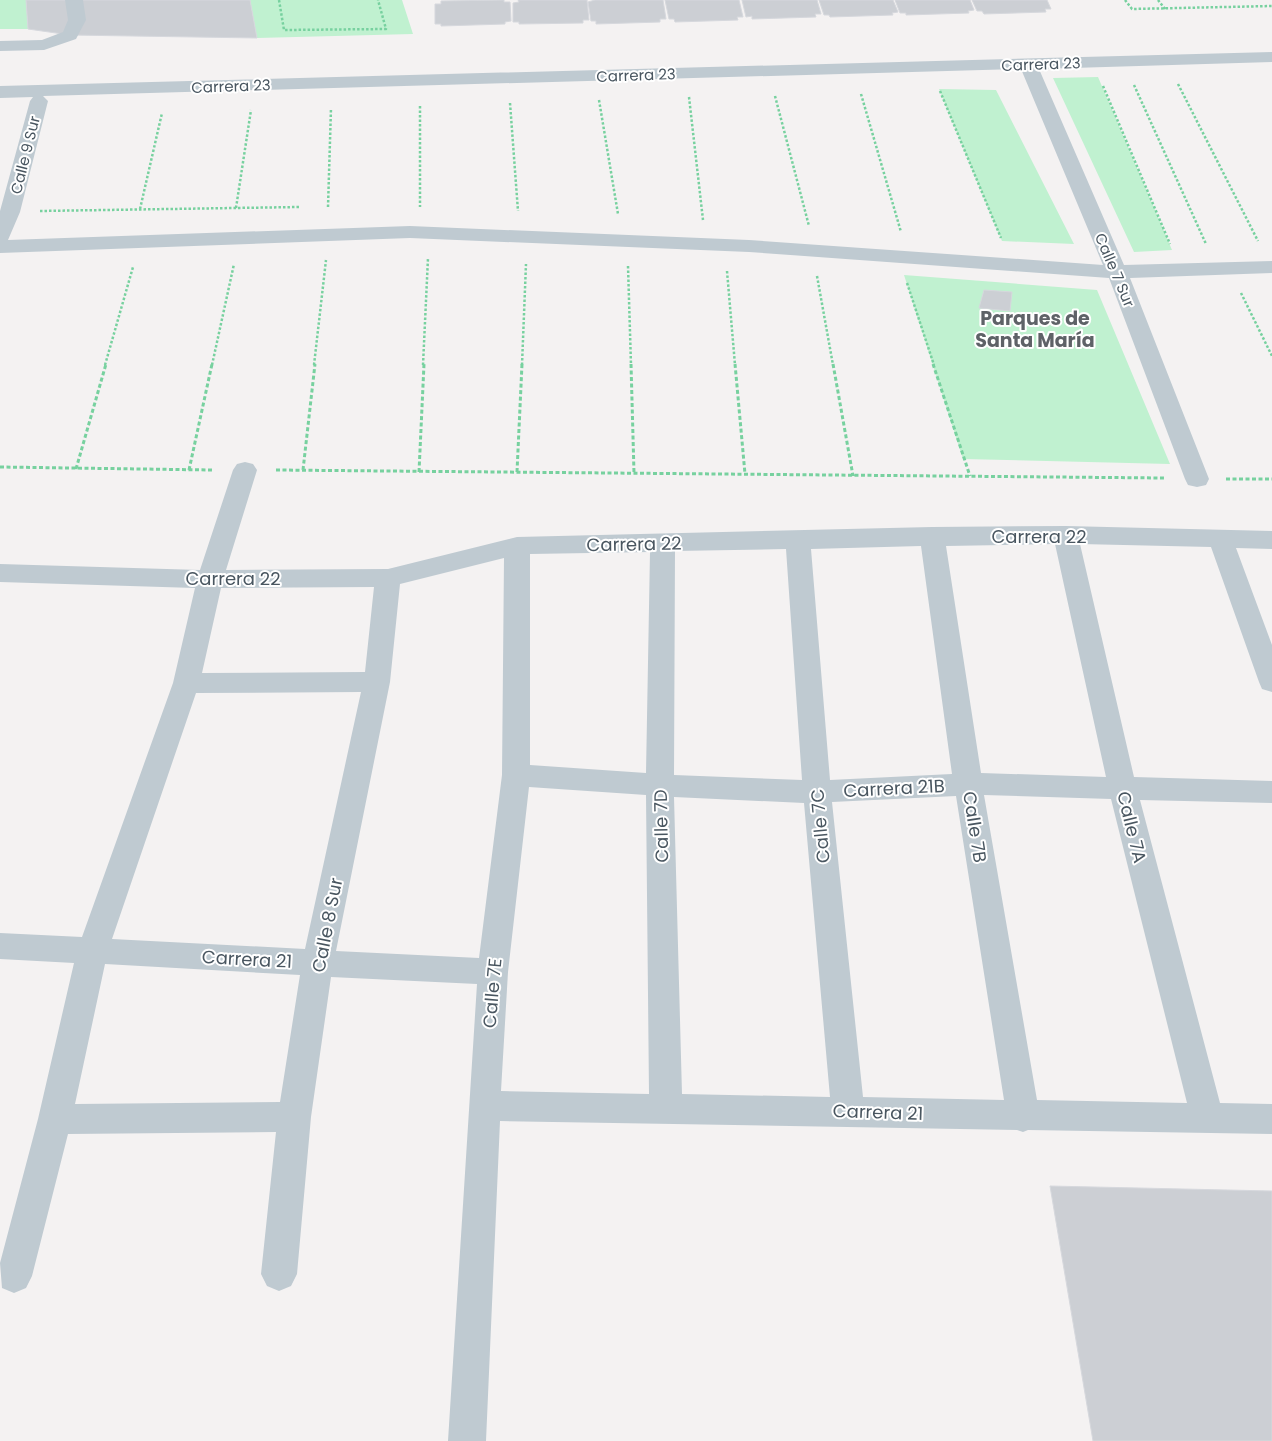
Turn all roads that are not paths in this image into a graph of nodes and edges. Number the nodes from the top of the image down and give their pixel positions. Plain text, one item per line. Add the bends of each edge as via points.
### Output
1 (74, 0) edge
2 (0, 46) edge
3 (1272, 57) edge
4 (1028, 64) junction
5 (0, 92) edge
6 (39, 101) dead end
7 (0, 237) edge
8 (0, 247) edge
9 (1272, 267) edge
10 (1116, 272) junction
11 (246, 470) road end
12 (1197, 479) road end
13 (1066, 535) junction
14 (932, 536) junction
15 (1221, 540) junction
16 (1272, 540) edge
17 (798, 541) junction
18 (663, 544) junction
19 (518, 546) junction
20 (0, 573) edge
21 (388, 578) junction
22 (210, 579) junction
23 (1268, 655) edge
24 (377, 682) junction
25 (1272, 682) edge
26 (186, 683) junction
27 (516, 775) junction
28 (968, 784) junction
29 (660, 785) junction
30 (1122, 787) junction
31 (817, 792) junction
32 (1272, 792) edge
33 (0, 946) edge
34 (92, 952) junction
35 (318, 962) junction
36 (493, 972) junction
37 (484, 1106) junction
38 (666, 1109) junction
39 (848, 1111) junction
40 (294, 1117) junction
41 (1023, 1117) junction
42 (1207, 1118) junction
43 (1272, 1119) edge
44 (55, 1120) junction
45 (280, 1274) dead end
46 (14, 1276) dead end
47 (467, 1441) edge

1 - 2 street via 78,20 70,35 44,45
3 - 4 street, Carrera 23
4 - 5 street, Carrera 23
4 - 10 street, Calle 7 Sur
6 - 7 street, Calle 9 Sur via 10,212
8 - 10 street via 410,232 749,246
9 - 10 street
10 - 12 street, Calle 7 Sur
11 - 22 street
13 - 14 street, Carrera 22
13 - 15 street, Carrera 22
13 - 30 street, Calle 7A
14 - 17 street, Carrera 22
14 - 28 street, Calle 7B
15 - 16 street, Carrera 22
15 - 23 street
17 - 18 street, Carrera 22
17 - 31 street, Calle 7C
18 - 19 street, Carrera 22
18 - 29 street, Calle 7D
19 - 21 street, Carrera 22
19 - 27 street, Calle 7E
20 - 22 street, Carrera 22
21 - 22 street, Carrera 22
21 - 24 street, Calle 8 Sur
22 - 26 street
23 - 25 street
24 - 26 street
24 - 35 street, Calle 8 Sur
26 - 34 street
27 - 29 street, Carrera 21B
27 - 36 street, Calle 7E
28 - 30 street, Carrera 21B
28 - 31 street, Carrera 21B
28 - 41 street, Calle 7B
29 - 31 street, Carrera 21B
29 - 38 street, Calle 7D
30 - 32 street, Carrera 21B
30 - 42 street, Calle 7A
31 - 39 street, Calle 7C
33 - 34 street, Carrera 21
34 - 35 street, Carrera 21
34 - 44 street
35 - 36 street, Carrera 21
35 - 40 street, Calle 8 Sur
36 - 37 street, Calle 7E
37 - 38 street, Carrera 21
37 - 47 street, Calle 7E
38 - 39 street, Carrera 21
39 - 41 street, Carrera 21
40 - 44 street
40 - 45 street, Calle 8 Sur
41 - 42 street, Carrera 21
42 - 43 street, Carrera 21
44 - 46 street

